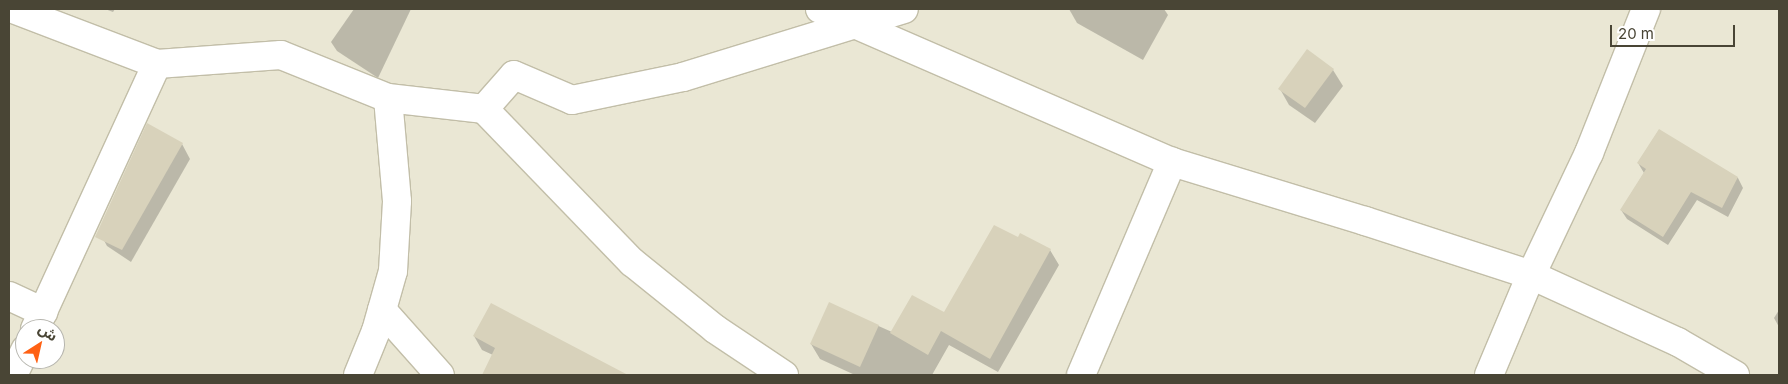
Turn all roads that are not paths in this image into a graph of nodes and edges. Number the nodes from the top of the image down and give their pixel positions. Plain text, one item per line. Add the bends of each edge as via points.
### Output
1 (13, 9) edge
2 (820, 9) edge
3 (904, 9) edge
4 (1646, 9) edge
5 (857, 25) junction
6 (157, 64) junction
7 (388, 98) junction
8 (484, 109) junction
9 (1172, 162) junction
10 (1531, 275) junction
11 (9, 296) edge
12 (382, 310) junction
13 (38, 319) edge
14 (39, 319) edge
15 (358, 375) edge
16 (440, 375) edge
17 (784, 375) edge
18 (1082, 375) edge
19 (1489, 375) edge
20 (1735, 375) edge

1 - 6 street
2 - 5 street
3 - 5 street
4 - 10 street via 1590,154
5 - 8 street via 683,77 572,100 514,75
5 - 9 street
6 - 7 street via 281,55
6 - 14 street
7 - 8 street
7 - 12 street via 397,200 393,271
8 - 17 street via 632,262 715,329
9 - 10 street
9 - 18 street
10 - 19 street
10 - 20 street via 1678,342
11 - 13 street
12 - 15 street
12 - 16 street

